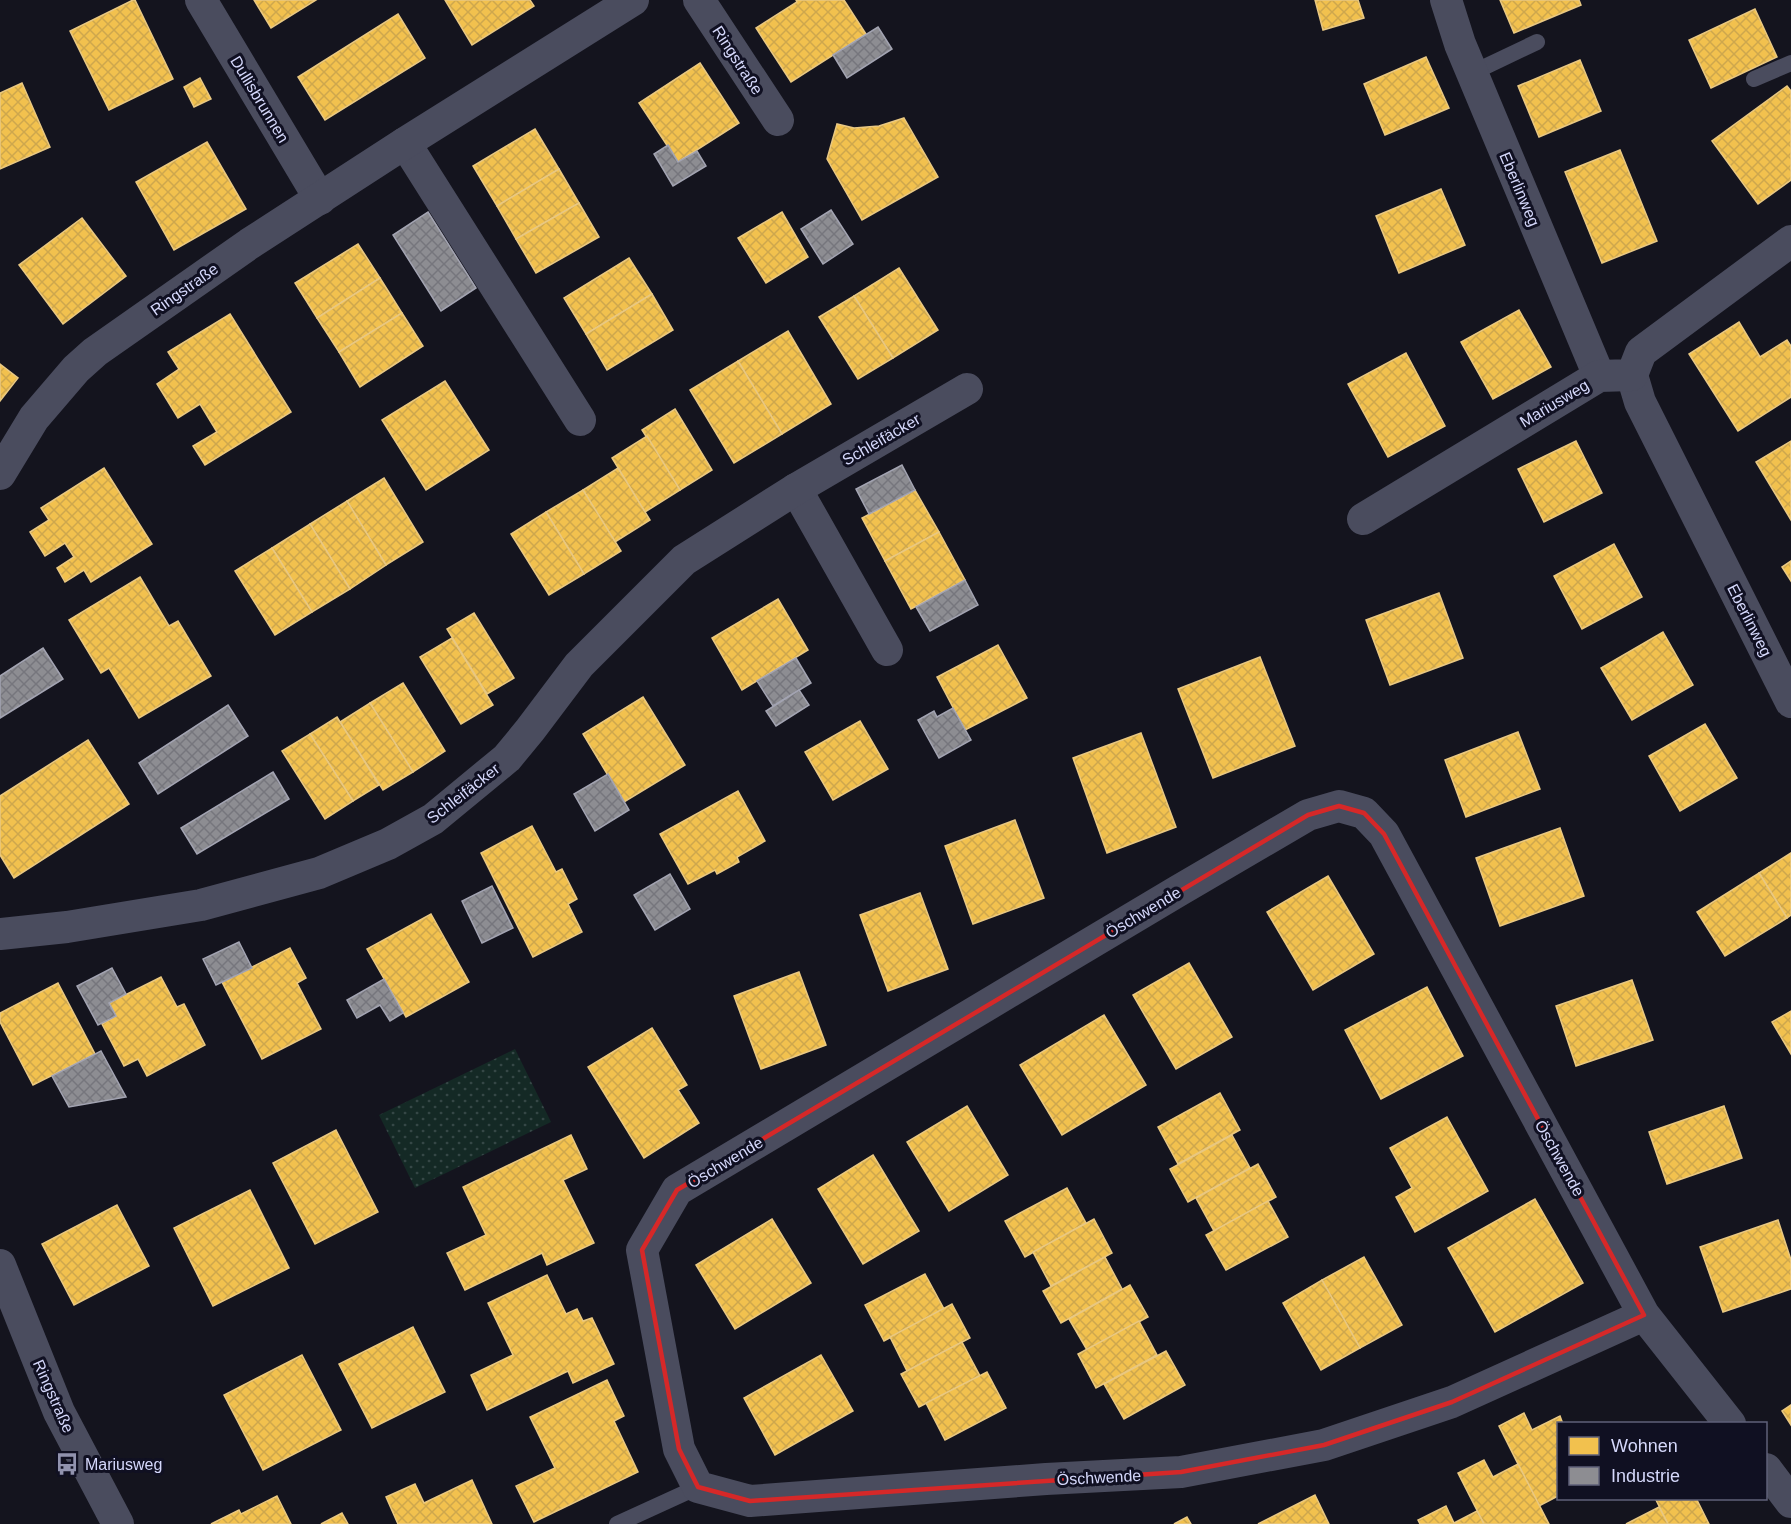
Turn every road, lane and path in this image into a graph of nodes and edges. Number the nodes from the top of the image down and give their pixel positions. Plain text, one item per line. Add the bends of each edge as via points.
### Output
1 (201, 0) edge
2 (633, 0) edge
3 (699, 0) edge
4 (1446, 0) edge
5 (1537, 42) dead end
6 (1791, 63) edge
7 (1472, 73) junction
8 (1754, 79) dead end
9 (778, 120) dead end
10 (405, 143) junction
11 (320, 199) junction
12 (1791, 241) edge
13 (1632, 375) junction
14 (1599, 376) junction
15 (967, 389) dead end
16 (580, 420) dead end
17 (0, 474) edge
18 (796, 489) junction
19 (1363, 519) dead end
20 (887, 650) dead end
21 (1791, 702) edge
22 (0, 934) edge
23 (0, 1265) edge
24 (1644, 1315) junction
25 (1728, 1422) edge
26 (1767, 1470) edge
27 (698, 1487) junction
28 (1791, 1502) edge
29 (118, 1524) edge
30 (617, 1524) edge

1 - 11 street, Dullisbrunnen
2 - 10 street, Ringstraße
3 - 9 street, Ringstraße
4 - 7 street, Eberlinweg
5 - 7 lane
6 - 8 lane
7 - 14 street, Eberlinweg
10 - 11 street, Ringstraße
10 - 16 street
11 - 17 street, Ringstraße via 186,286 94,352 34,418
12 - 13 street via 1641,352
13 - 14 street, Mariusweg
13 - 21 street, Eberlinweg via 1640,402
14 - 19 street, Mariusweg
15 - 18 street, Schleifäcker
18 - 20 street
18 - 22 street, Schleifäcker via 684,560 579,665 507,758 433,819 388,844 319,873 201,904
23 - 29 street, Ringstraße via 59,1412
24 - 25 street, Öschwende
24 - 27 street, Öschwende via 1430,1410 1324,1445 1181,1472 750,1501
24 - 27 street, Öschwende via 1384,834 1364,813 1338,806 1308,815 677,1190 642,1250 679,1449
26 - 28 street
27 - 30 lane

